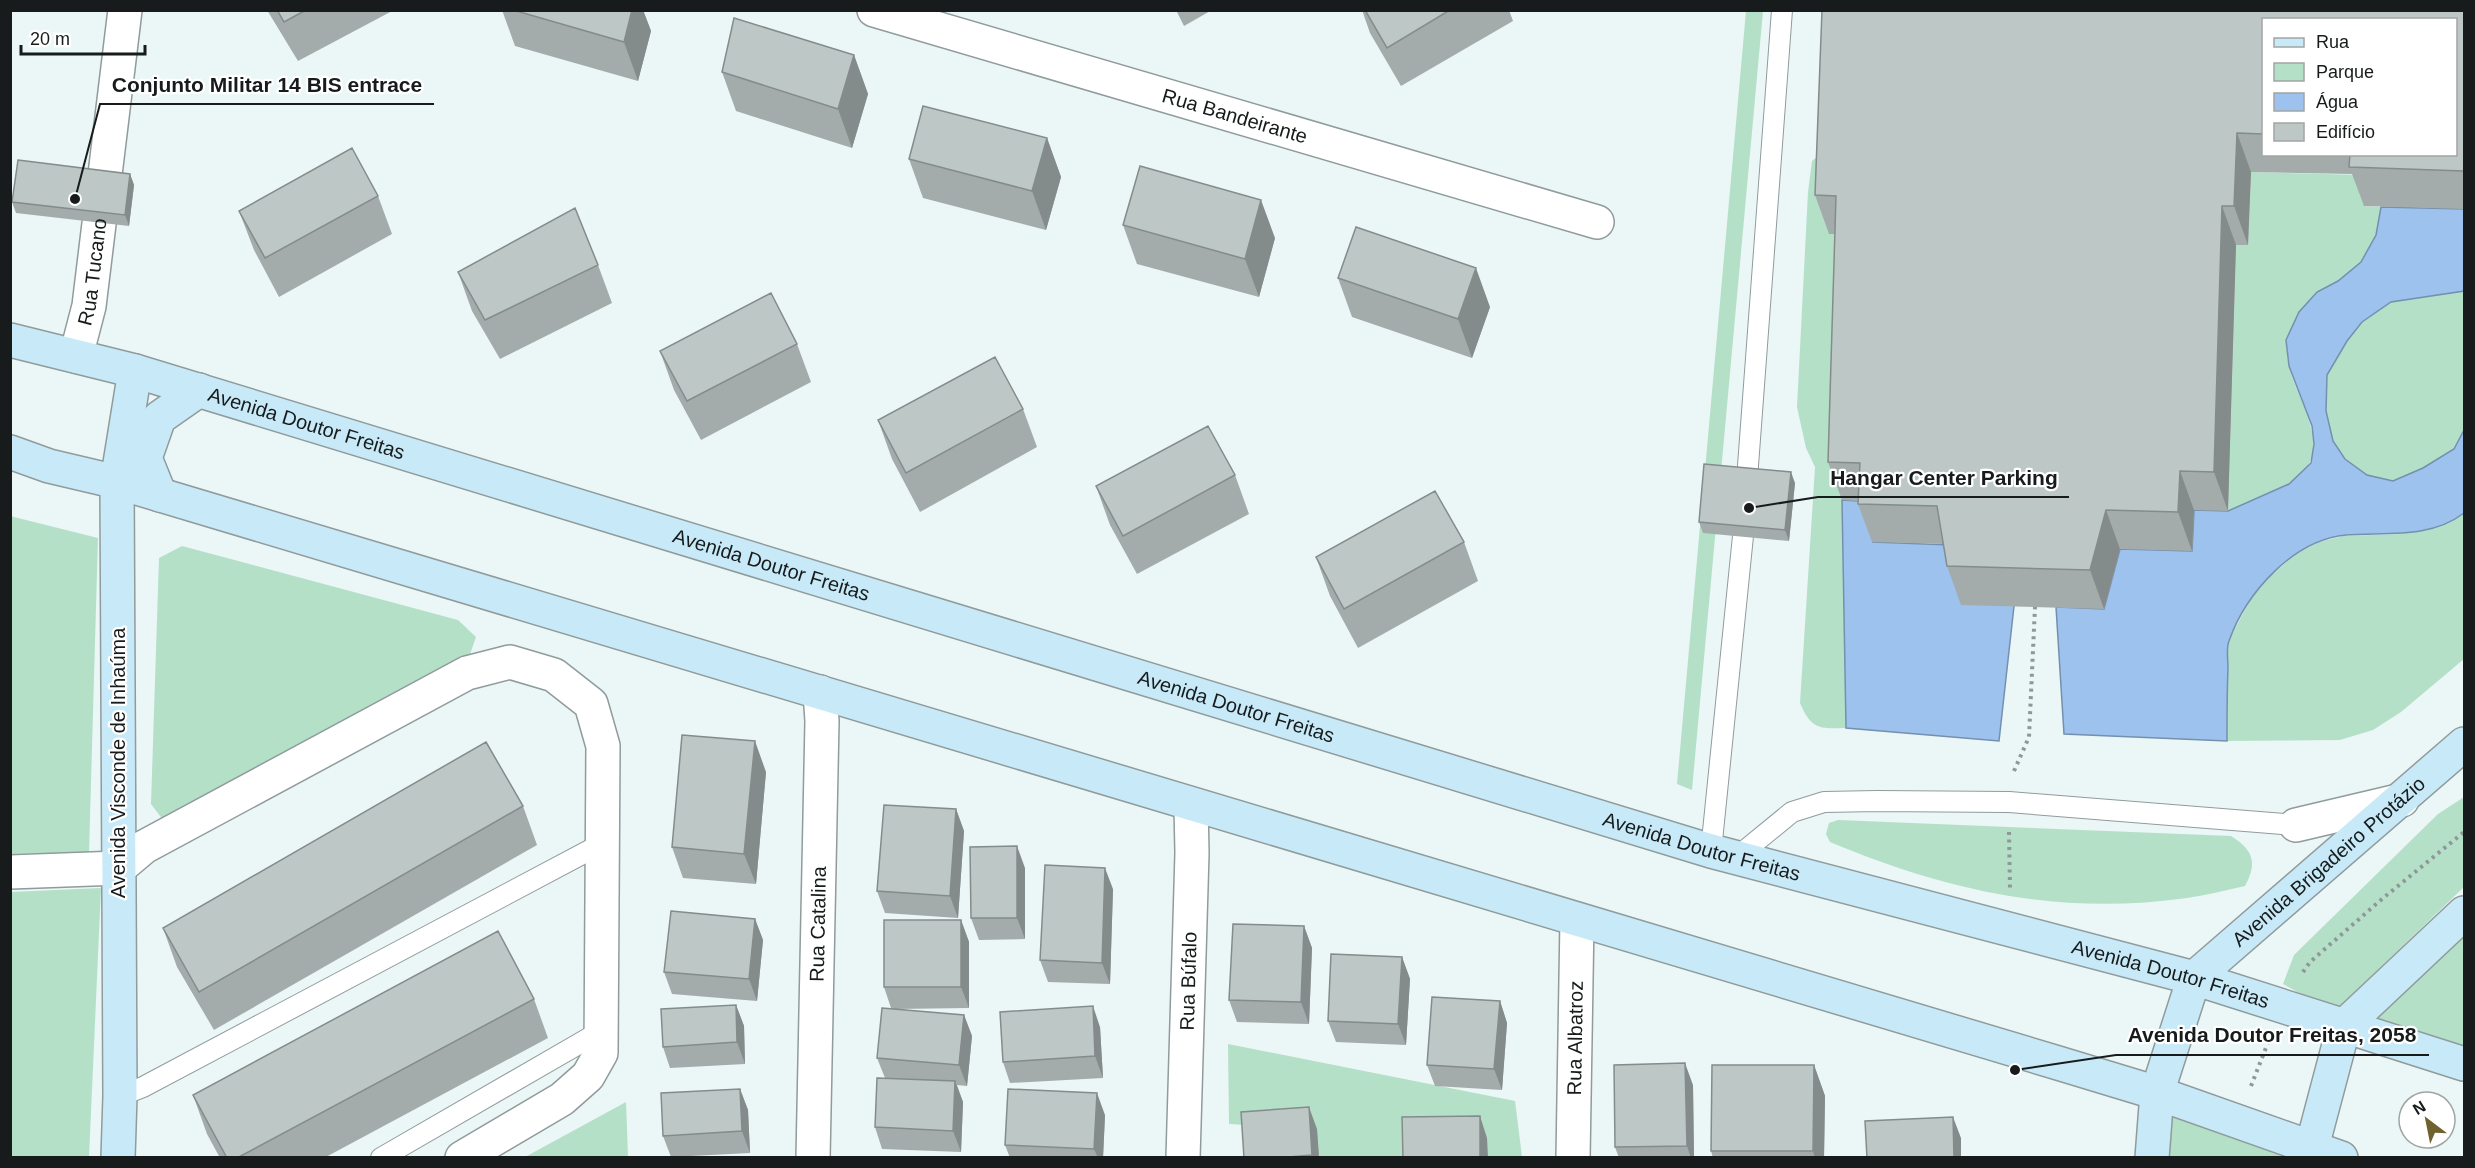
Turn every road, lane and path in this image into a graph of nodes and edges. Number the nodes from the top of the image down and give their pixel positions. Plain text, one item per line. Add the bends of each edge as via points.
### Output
1 (125, 10) edge
2 (874, 10) edge
3 (1782, 10) edge
4 (1598, 222) dead end
5 (10, 340) edge
6 (76, 356) junction
7 (135, 370) junction
8 (199, 390) junction
9 (10, 452) edge
10 (1748, 479) edge
11 (117, 482) junction
12 (160, 495) junction
13 (1743, 536) edge
14 (2035, 607) dead end
15 (820, 692) junction
16 (2464, 744) edge
17 (2013, 775) dead end
18 (2402, 800) junction
19 (1191, 805) junction
20 (2296, 825) joint
21 (2009, 827) dead end
22 (603, 843) junction
23 (1724, 854) junction
24 (119, 868) junction
25 (10, 872) edge
26 (2010, 897) dead end
27 (2464, 913) edge
28 (1577, 920) junction
29 (2194, 978) junction
30 (2344, 1026) junction
31 (601, 1031) junction
32 (2464, 1064) edge
33 (2157, 1093) junction
34 (120, 1096) junction
35 (2310, 1153) edge
36 (118, 1158) edge
37 (381, 1158) edge
38 (462, 1158) edge
39 (813, 1158) edge
40 (1183, 1158) edge
41 (1573, 1158) edge
42 (2152, 1158) edge
43 (2341, 1158) edge

1 - 6 street, Rua Tucano via 89,306
2 - 4 street, Rua Bandeirante
3 - 10 lane
5 - 6 main road, Avenida Doutor Freitas
6 - 7 main road, Avenida Doutor Freitas
7 - 8 main road, Avenida Doutor Freitas
7 - 11 main road, Avenida Visconde de Inhaúma
8 - 12 main road via 159,418 145,458
8 - 23 main road, Avenida Doutor Freitas
9 - 11 main road via 48,466
11 - 12 main road
11 - 24 main road, Avenida Visconde de Inhaúma
12 - 15 main road
13 - 23 lane
14 - 17 path via 2029,737
15 - 19 main road
15 - 39 street, Rua Catalina
16 - 18 main road, Avenida Brigadeiro Protázio
18 - 20 street
18 - 29 main road, Avenida Brigadeiro Protázio
19 - 28 main road
19 - 40 street, Rua Búfalo
20 - 23 lane via 2009,802 1824,802 1792,812
21 - 26 path
22 - 24 street via 603,746 591,704 554,675 510,662 467,673 144,847
22 - 31 street
22 - 34 lane
23 - 29 main road, Avenida Doutor Freitas
24 - 25 street
24 - 34 main road, Avenida Visconde de Inhaúma
27 - 30 main road
28 - 33 main road
28 - 41 street, Rua Albatroz
29 - 30 main road, Avenida Doutor Freitas
29 - 33 main road
30 - 32 main road, Avenida Doutor Freitas
30 - 35 main road
31 - 37 lane
31 - 38 street via 600,1053 588,1076 562,1099
33 - 35 main road
33 - 42 main road
34 - 36 main road, Avenida Visconde de Inhaúma
35 - 43 main road

